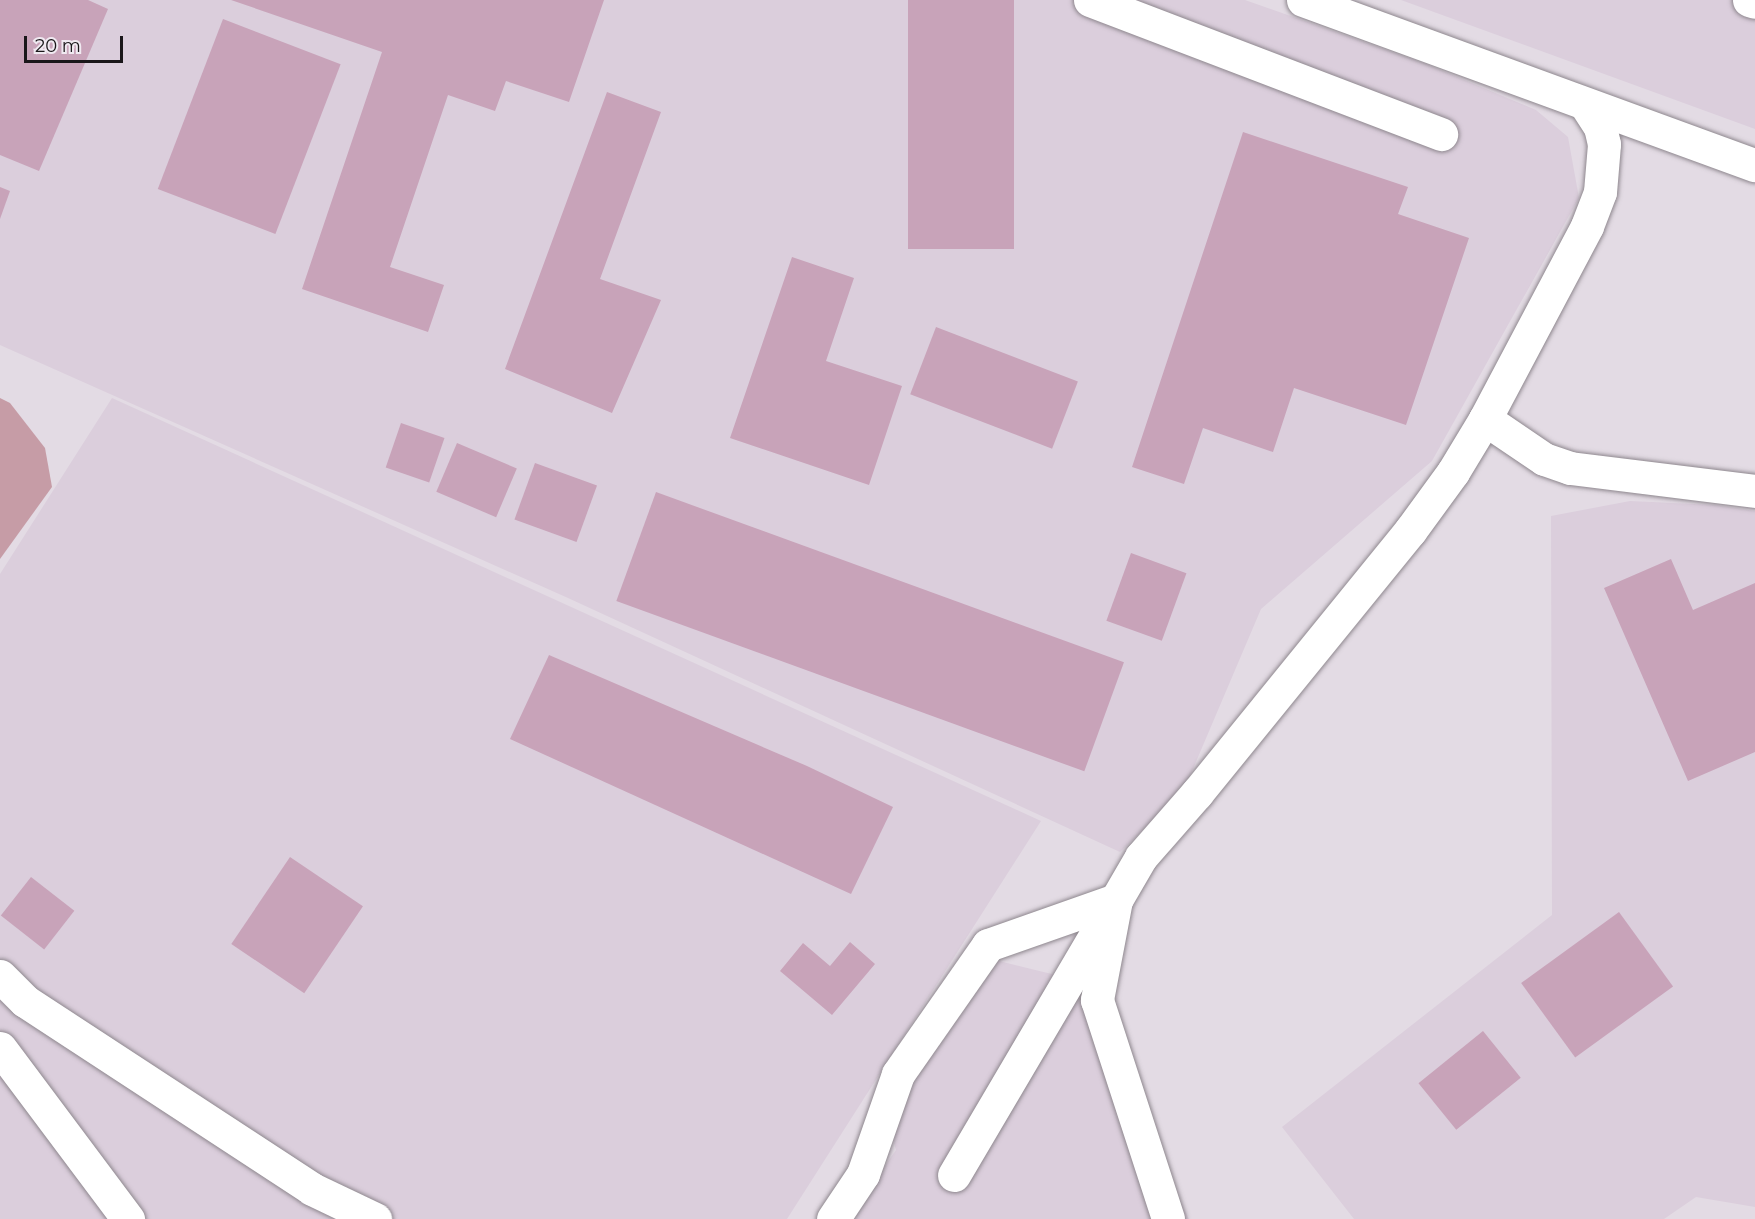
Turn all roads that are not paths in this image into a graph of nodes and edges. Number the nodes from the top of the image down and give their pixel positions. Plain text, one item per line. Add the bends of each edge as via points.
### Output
1 (1090, 0) edge
2 (1303, 0) edge
3 (1749, 0) edge
4 (1755, 2) edge
5 (1585, 104) junction
6 (1441, 134) dead end
7 (1755, 165) edge
8 (1485, 419) junction
9 (1755, 491) edge
10 (1116, 900) junction
11 (0, 976) edge
12 (0, 1048) edge
13 (954, 1175) dead end
14 (1163, 1212) edge
15 (128, 1219) edge
16 (375, 1219) edge
17 (833, 1219) edge

1 - 6 street
2 - 5 street
3 - 4 street
5 - 7 street
5 - 8 street via 1600,127 1604,144 1600,192 1587,226
8 - 9 street via 1544,459 1570,468
8 - 10 street via 1410,531 1141,857
10 - 13 street
10 - 14 street via 1097,1000
10 - 17 street via 988,945 898,1074 863,1174
11 - 16 street via 25,1001 312,1190
12 - 15 street

